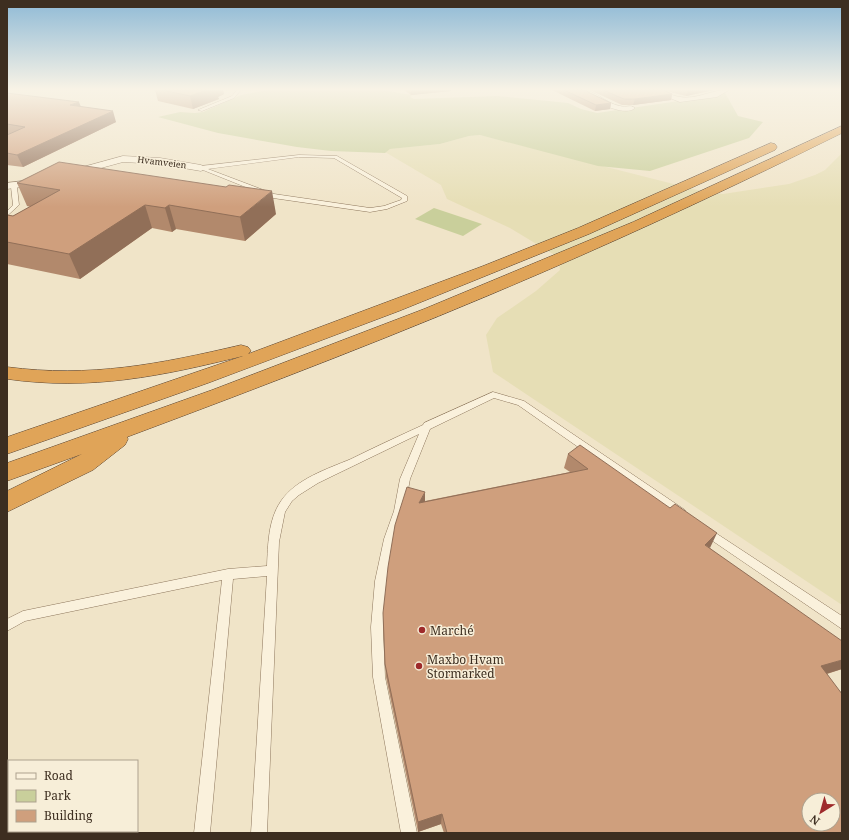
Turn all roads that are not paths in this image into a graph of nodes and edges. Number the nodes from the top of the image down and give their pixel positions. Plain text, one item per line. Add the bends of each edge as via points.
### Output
1 (842, 129) edge
2 (782, 142) dead end
3 (87, 167) junction
4 (201, 168) junction
5 (110, 170) edge
6 (10, 186) edge
7 (7, 214) edge
8 (337, 327) junction
9 (7, 373) edge
10 (427, 425) junction
11 (134, 426) junction
12 (7, 446) edge
13 (7, 472) edge
14 (7, 502) edge
15 (272, 571) junction
16 (228, 574) junction
17 (842, 623) edge
18 (7, 625) edge
19 (202, 833) edge
20 (259, 833) edge
21 (410, 833) edge

1 - 11 highway via 697,200 542,268 339,350
2 - 8 highway via 520,256
3 - 4 street, Hvamveien via 136,158
3 - 5 lane
3 - 6 street, Hvamveien via 54,178
4 - 4 lane via 299,156 328,156 335,157 405,197 404,201 396,204 370,210 281,197
6 - 7 lane via 16,200
8 - 9 highway via 179,365 128,374 62,379
8 - 12 highway via 136,402
10 - 15 lane via 314,480 293,494 279,510
10 - 17 lane via 493,395 521,403
10 - 21 lane via 405,479 400,511 389,539 381,581 377,627 379,677
11 - 13 highway
11 - 14 highway via 85,464
15 - 16 lane
15 - 20 lane
16 - 18 lane via 23,616
16 - 19 lane

